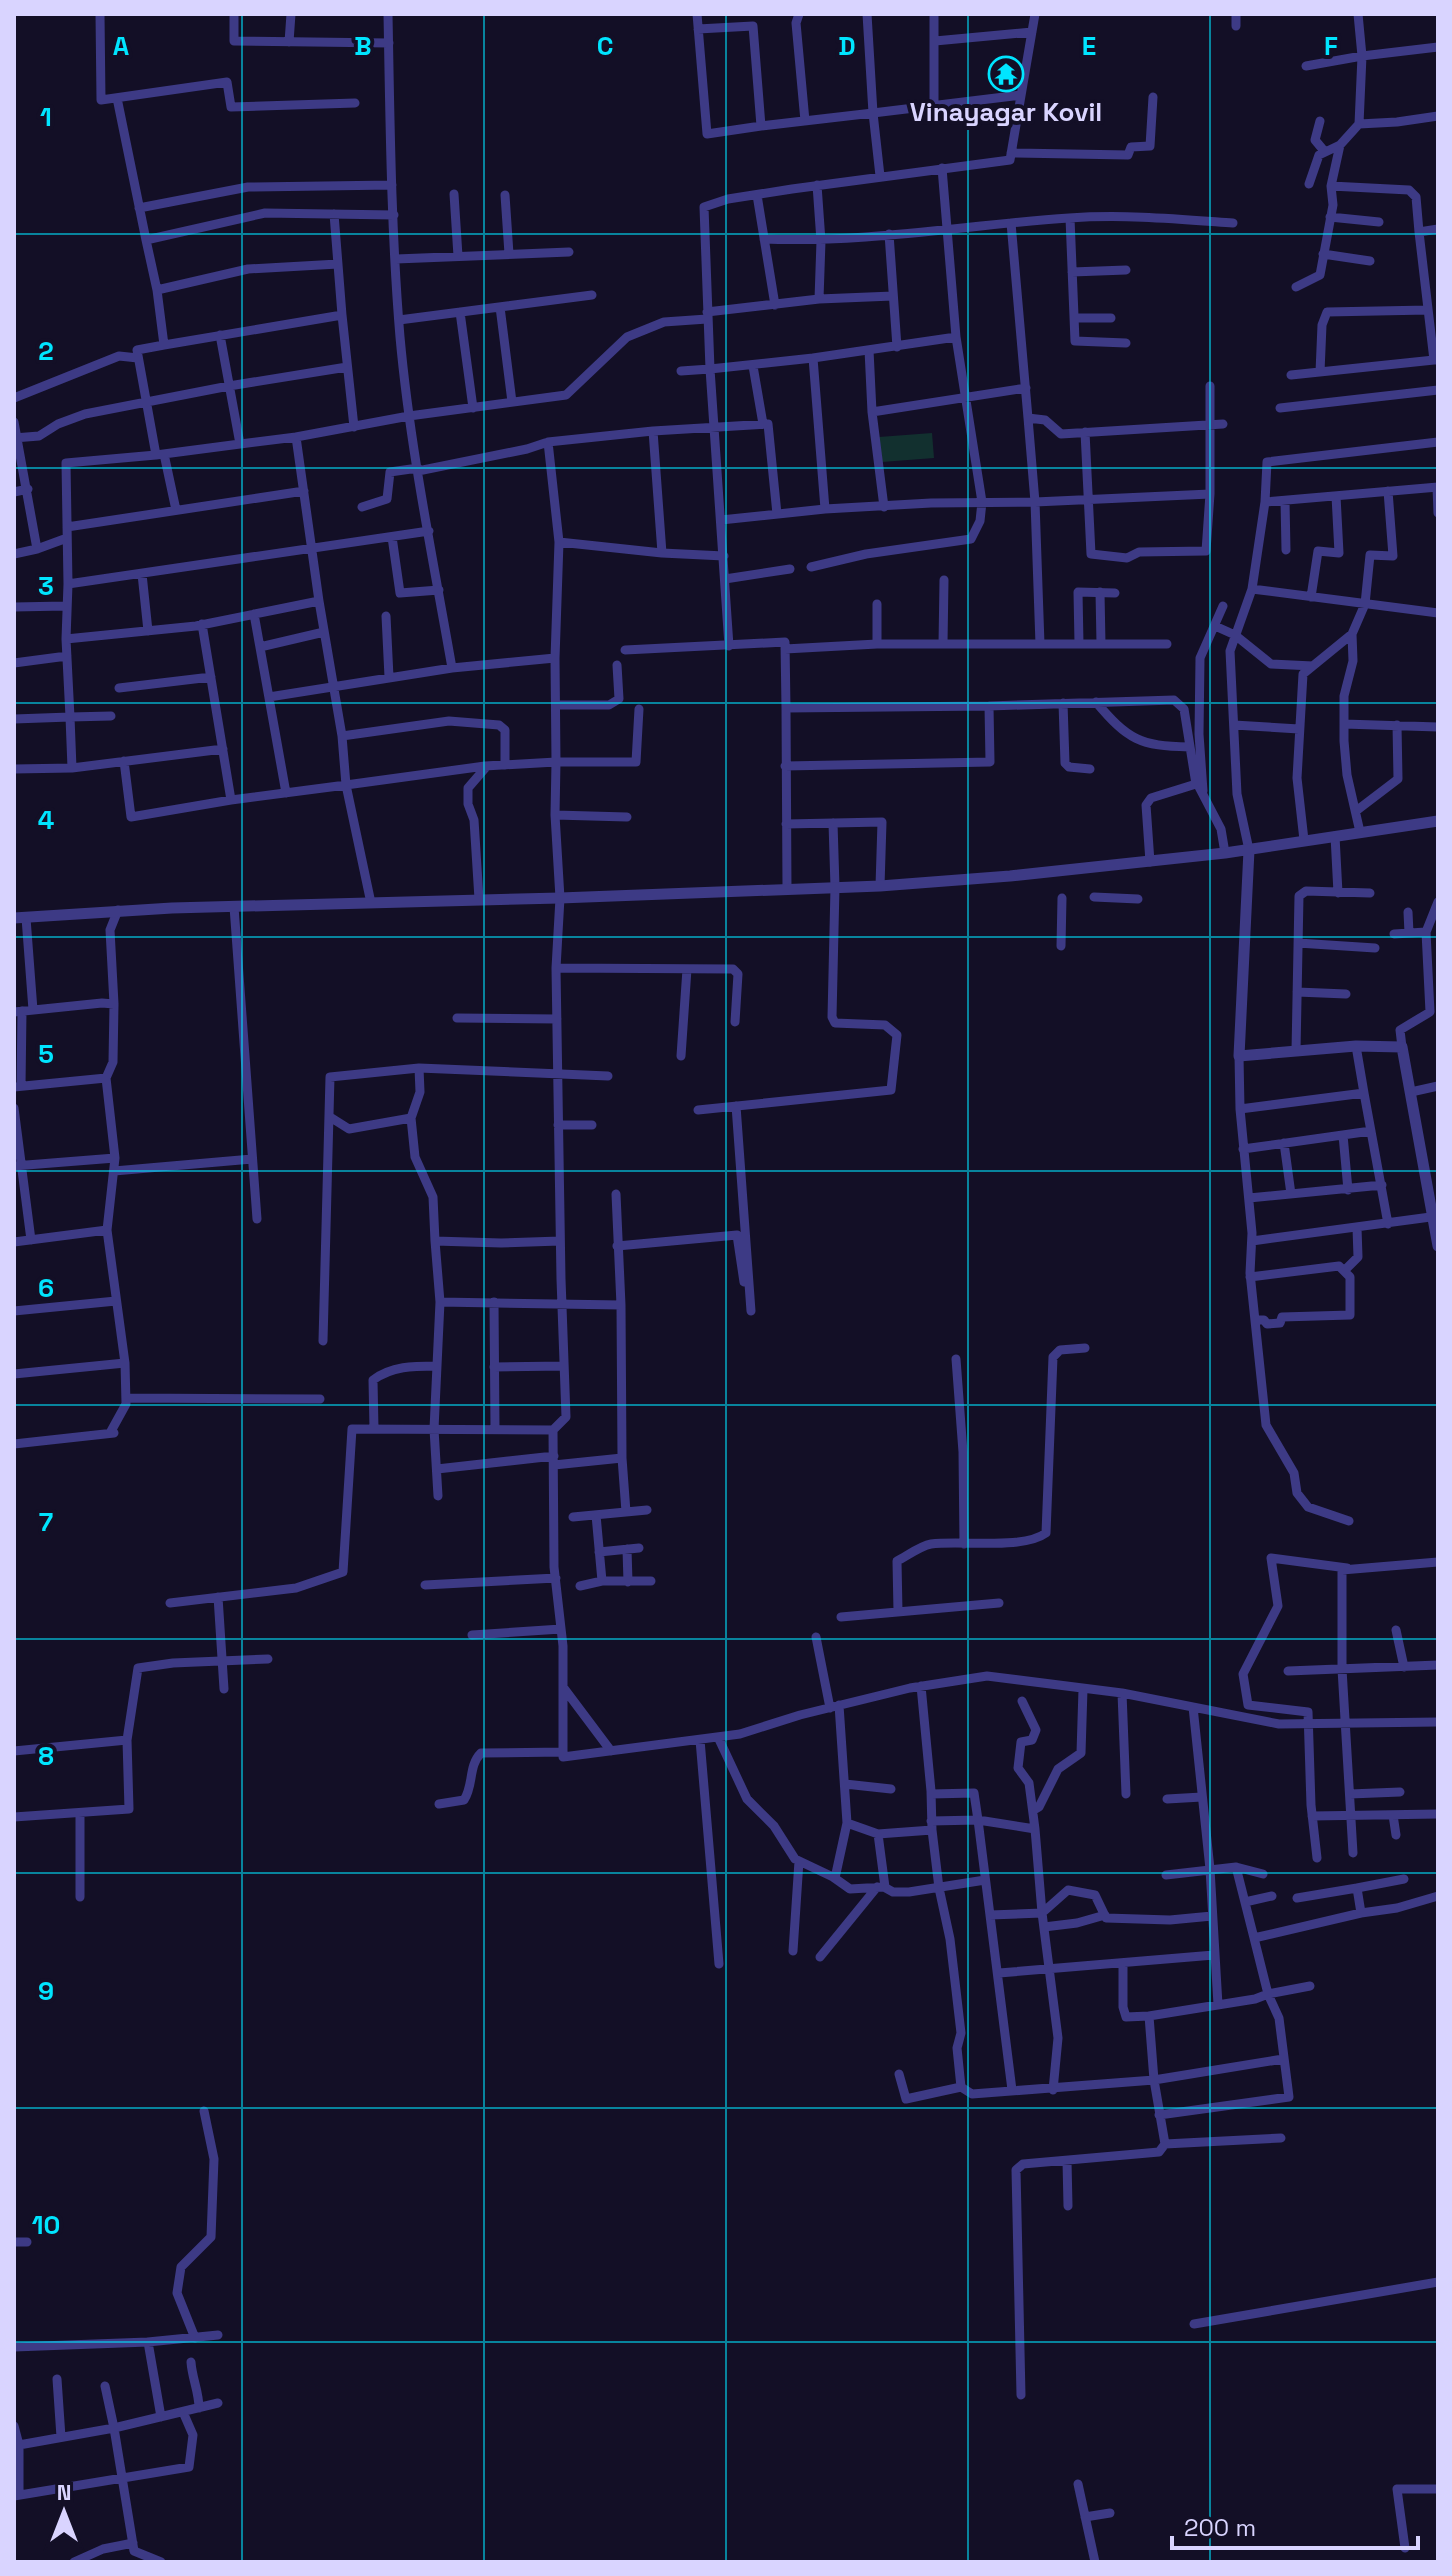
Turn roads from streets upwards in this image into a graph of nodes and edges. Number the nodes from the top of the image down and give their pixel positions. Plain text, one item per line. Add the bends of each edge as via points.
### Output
1 (100, 14) edge
2 (234, 14) edge
3 (291, 14) edge
4 (388, 14) edge
5 (697, 14) edge
6 (799, 14) edge
7 (867, 14) edge
8 (934, 14) edge
9 (1035, 14) edge
10 (1236, 14) edge
11 (1358, 14) edge
12 (1236, 26) dead end
13 (698, 29) junction
14 (1032, 32) junction
15 (935, 41) junction
16 (289, 42) junction
17 (389, 43) junction
18 (1438, 47) edge
19 (1362, 56) junction
20 (1306, 66) dead end
21 (1021, 95) junction
22 (1153, 97) dead end
23 (117, 98) junction
24 (355, 103) dead end
25 (934, 105) junction
26 (873, 113) junction
27 (1438, 116) edge
28 (805, 121) junction
29 (1320, 121) dead end
30 (1359, 124) junction
31 (761, 126) junction
32 (1340, 145) junction
33 (1325, 152) junction
34 (1011, 153) junction
35 (942, 168) junction
36 (880, 176) junction
37 (1309, 184) dead end
38 (392, 185) junction
39 (817, 185) junction
40 (1331, 186) junction
41 (454, 194) dead end
42 (505, 195) dead end
43 (757, 195) junction
44 (139, 208) junction
45 (334, 214) junction
46 (394, 215) junction
47 (1330, 217) junction
48 (1070, 218) junction
49 (1379, 222) dead end
50 (1011, 223) junction
51 (1233, 223) dead end
52 (947, 229) junction
53 (1438, 229) edge
54 (1419, 232) junction
55 (889, 234) junction
56 (764, 239) junction
57 (146, 240) junction
58 (821, 241) junction
59 (569, 252) dead end
60 (509, 254) junction
61 (1323, 254) junction
62 (458, 256) junction
63 (396, 259) junction
64 (1370, 261) dead end
65 (338, 264) junction
66 (1126, 270) dead end
67 (1072, 272) junction
68 (1296, 287) dead end
69 (157, 290) junction
70 (592, 295) dead end
71 (893, 296) junction
72 (819, 299) junction
73 (775, 305) junction
74 (500, 307) junction
75 (1428, 310) junction
76 (460, 312) junction
77 (342, 315) junction
78 (707, 316) junction
79 (1074, 318) junction
80 (1111, 318) dead end
81 (399, 320) junction
82 (220, 335) junction
83 (956, 337) junction
84 (1126, 343) dead end
85 (164, 345) junction
86 (897, 347) junction
87 (869, 350) junction
88 (138, 358) junction
89 (813, 358) junction
90 (1436, 360) edge
91 (753, 366) junction
92 (347, 367) junction
93 (710, 369) junction
94 (681, 371) dead end
95 (1320, 372) junction
96 (1291, 375) dead end
97 (229, 386) junction
98 (1210, 386) dead end
99 (1026, 388) junction
100 (1438, 390) edge
101 (14, 398) edge
102 (965, 398) junction
103 (512, 402) junction
104 (145, 403) junction
105 (473, 408) junction
106 (1280, 408) dead end
107 (872, 412) junction
108 (409, 416) junction
109 (1028, 418) junction
110 (14, 422) edge
111 (763, 424) junction
112 (1223, 424) dead end
113 (1210, 425) junction
114 (714, 426) junction
115 (354, 427) junction
116 (653, 431) junction
117 (1085, 432) junction
118 (296, 437) junction
119 (16, 438) edge
120 (548, 442) junction
121 (1438, 442) edge
122 (240, 444) junction
123 (160, 455) junction
124 (418, 470) junction
125 (1437, 487) edge
126 (28, 489) junction
127 (304, 491) junction
128 (1388, 491) junction
129 (14, 492) edge
130 (1210, 494) junction
131 (1336, 496) junction
132 (1089, 500) junction
133 (1285, 501) junction
134 (982, 502) junction
135 (1035, 502) junction
136 (1265, 502) junction
137 (362, 507) dead end
138 (884, 507) junction
139 (825, 509) junction
140 (176, 510) junction
141 (1438, 513) edge
142 (777, 514) junction
143 (721, 520) junction
144 (67, 527) junction
145 (429, 531) junction
146 (392, 537) junction
147 (67, 538) junction
148 (559, 542) junction
149 (37, 549) junction
150 (312, 549) junction
151 (1286, 550) dead end
152 (662, 553) junction
153 (14, 554) edge
154 (724, 556) junction
155 (811, 567) dead end
156 (790, 569) dead end
157 (142, 574) junction
158 (725, 579) junction
159 (944, 580) dead end
160 (68, 584) junction
161 (1252, 589) junction
162 (439, 590) junction
163 (1100, 592) junction
164 (1115, 593) dead end
165 (1311, 597) junction
166 (319, 601) junction
167 (877, 604) dead end
168 (1365, 604) junction
169 (65, 606) junction
170 (1223, 606) dead end
171 (14, 607) edge
172 (1438, 613) edge
173 (254, 614) junction
174 (386, 616) dead end
175 (202, 624) junction
176 (1215, 626) junction
177 (148, 631) junction
178 (324, 632) junction
179 (1352, 634) junction
180 (1235, 635) junction
181 (66, 639) junction
182 (877, 644) junction
183 (943, 644) junction
184 (1040, 644) junction
185 (1079, 644) junction
186 (1101, 644) junction
187 (1167, 644) dead end
188 (729, 646) junction
189 (260, 647) junction
190 (785, 649) junction
191 (625, 650) dead end
192 (67, 656) junction
193 (555, 658) junction
194 (14, 663) edge
195 (617, 665) dead end
196 (1313, 666) junction
197 (452, 668) junction
198 (211, 677) junction
199 (389, 677) junction
200 (334, 685) junction
201 (119, 688) dead end
202 (269, 697) junction
203 (1096, 702) junction
204 (1063, 703) junction
205 (556, 705) junction
206 (989, 706) junction
207 (786, 708) junction
208 (639, 709) dead end
209 (111, 716) dead end
210 (70, 717) junction
211 (14, 719) edge
212 (1344, 724) junction
213 (1234, 725) junction
214 (1397, 725) junction
215 (1438, 727) edge
216 (1299, 729) junction
217 (342, 736) junction
218 (1189, 747) junction
219 (223, 749) junction
220 (124, 761) junction
221 (556, 762) junction
222 (505, 765) junction
223 (487, 766) junction
224 (785, 766) junction
225 (72, 768) junction
226 (14, 769) edge
227 (1090, 769) dead end
228 (346, 785) junction
229 (1200, 787) junction
230 (286, 793) junction
231 (231, 800) junction
232 (1356, 811) junction
233 (555, 815) junction
234 (627, 817) dead end
235 (1438, 821) edge
236 (833, 823) junction
237 (786, 824) junction
238 (1360, 832) junction
239 (1335, 836) junction
240 (1304, 840) junction
241 (1249, 850) junction
242 (1225, 853) junction
243 (1150, 862) junction
244 (880, 886) junction
245 (835, 887) junction
246 (787, 889) junction
247 (1338, 893) junction
248 (1370, 893) dead end
249 (1094, 897) dead end
250 (560, 898) junction
251 (1062, 898) dead end
252 (479, 899) junction
253 (1138, 899) dead end
254 (1438, 902) edge
255 (371, 903) junction
256 (234, 907) junction
257 (118, 910) junction
258 (1408, 912) dead end
259 (20, 918) edge
260 (1426, 932) junction
261 (1409, 933) junction
262 (1394, 934) dead end
263 (1298, 943) junction
264 (1061, 946) dead end
265 (1375, 948) dead end
266 (556, 968) junction
267 (687, 969) junction
268 (1297, 992) junction
269 (1346, 994) dead end
270 (114, 1004) junction
271 (23, 1011) edge
272 (457, 1018) dead end
273 (557, 1019) junction
274 (735, 1022) dead end
275 (1356, 1046) junction
276 (1402, 1047) junction
277 (1296, 1051) junction
278 (681, 1056) dead end
279 (1239, 1056) junction
280 (419, 1068) junction
281 (558, 1075) junction
282 (608, 1076) dead end
283 (106, 1078) junction
284 (1438, 1086) edge
285 (17, 1087) edge
286 (1411, 1092) junction
287 (1364, 1093) junction
288 (736, 1106) junction
289 (14, 1108) edge
290 (1240, 1109) junction
291 (698, 1110) dead end
292 (330, 1117) junction
293 (411, 1118) junction
294 (558, 1125) junction
295 (592, 1125) dead end
296 (1371, 1131) junction
297 (1343, 1135) junction
298 (1284, 1143) junction
299 (1243, 1149) junction
300 (115, 1158) junction
301 (252, 1159) junction
302 (18, 1166) edge
303 (114, 1171) junction
304 (1382, 1185) junction
305 (1348, 1190) junction
306 (616, 1194) dead end
307 (1291, 1194) junction
308 (1249, 1198) junction
309 (1435, 1217) edge
310 (257, 1219) dead end
311 (1388, 1224) junction
312 (1357, 1228) junction
313 (107, 1230) junction
314 (31, 1240) junction
315 (435, 1241) junction
316 (560, 1241) junction
317 (1252, 1241) junction
318 (14, 1242) edge
319 (617, 1246) junction
320 (1438, 1246) edge
321 (1345, 1270) junction
322 (1250, 1277) junction
323 (745, 1296) dead end
324 (116, 1301) junction
325 (440, 1302) junction
326 (494, 1302) junction
327 (561, 1302) junction
328 (621, 1305) junction
329 (14, 1311) edge
330 (751, 1311) dead end
331 (1255, 1320) junction
332 (323, 1341) dead end
333 (1085, 1348) dead end
334 (956, 1359) dead end
335 (125, 1363) junction
336 (436, 1366) junction
337 (564, 1366) junction
338 (494, 1367) junction
339 (14, 1374) edge
340 (126, 1398) junction
341 (320, 1399) dead end
342 (374, 1429) junction
343 (434, 1429) junction
344 (495, 1429) junction
345 (553, 1430) junction
346 (14, 1444) edge
347 (622, 1458) junction
348 (554, 1461) junction
349 (437, 1469) junction
350 (438, 1496) dead end
351 (647, 1510) dead end
352 (626, 1512) junction
353 (596, 1515) junction
354 (573, 1517) dead end
355 (1349, 1521) dead end
356 (964, 1544) junction
357 (639, 1548) dead end
358 (627, 1549) junction
359 (599, 1552) junction
360 (1438, 1562) edge
361 (1347, 1568) junction
362 (556, 1578) junction
363 (602, 1581) junction
364 (651, 1581) dead end
365 (628, 1582) junction
366 (425, 1585) dead end
367 (580, 1586) dead end
368 (218, 1597) junction
369 (170, 1603) dead end
370 (999, 1603) dead end
371 (898, 1612) junction
372 (841, 1617) dead end
373 (561, 1629) junction
374 (1396, 1630) dead end
375 (472, 1635) dead end
376 (816, 1637) dead end
377 (268, 1659) dead end
378 (222, 1660) junction
379 (1438, 1665) edge
380 (1404, 1667) junction
381 (1342, 1669) junction
382 (1288, 1671) dead end
383 (921, 1686) junction
384 (563, 1687) junction
385 (224, 1689) dead end
386 (1083, 1689) junction
387 (1122, 1693) junction
388 (1022, 1701) dead end
389 (835, 1706) junction
390 (1193, 1707) junction
391 (1438, 1722) edge
392 (1345, 1724) junction
393 (1309, 1725) junction
394 (718, 1737) junction
395 (127, 1740) junction
396 (700, 1740) junction
397 (14, 1751) edge
398 (611, 1751) junction
399 (563, 1752) junction
400 (845, 1784) junction
401 (891, 1789) dead end
402 (1400, 1792) dead end
403 (931, 1794) junction
404 (1126, 1794) dead end
405 (1350, 1794) junction
406 (1202, 1797) junction
407 (1167, 1799) dead end
408 (439, 1804) dead end
409 (1034, 1810) junction
410 (80, 1813) junction
411 (1438, 1814) edge
412 (1351, 1815) junction
413 (1393, 1815) junction
414 (1312, 1816) junction
415 (14, 1817) edge
416 (978, 1820) junction
417 (847, 1823) junction
418 (931, 1826) junction
419 (1035, 1829) junction
420 (878, 1834) junction
421 (1396, 1835) dead end
422 (1353, 1853) dead end
423 (1317, 1858) dead end
424 (799, 1861) junction
425 (1236, 1867) junction
426 (1210, 1869) junction
427 (1263, 1874) dead end
428 (1166, 1875) dead end
429 (835, 1878) junction
430 (1404, 1879) dead end
431 (985, 1880) junction
432 (881, 1887) junction
433 (939, 1888) junction
434 (1357, 1888) junction
435 (1272, 1896) dead end
436 (1438, 1896) edge
437 (80, 1897) dead end
438 (1297, 1898) dead end
439 (1245, 1902) junction
440 (1042, 1913) junction
441 (1361, 1913) junction
442 (990, 1915) junction
443 (1105, 1915) junction
444 (1212, 1916) junction
445 (1044, 1927) junction
446 (1254, 1938) junction
447 (793, 1951) dead end
448 (1214, 1955) junction
449 (820, 1957) dead end
450 (1123, 1963) junction
451 (719, 1964) dead end
452 (1048, 1969) junction
453 (999, 1973) junction
454 (1310, 1986) dead end
455 (1268, 1994) junction
456 (1218, 2005) junction
457 (1149, 2016) junction
458 (1283, 2059) junction
459 (899, 2074) dead end
460 (1154, 2080) junction
461 (961, 2087) junction
462 (1012, 2090) junction
463 (1053, 2090) junction
464 (204, 2111) dead end
465 (1159, 2115) junction
466 (1281, 2138) dead end
467 (1165, 2144) junction
468 (1067, 2161) junction
469 (1068, 2206) dead end
470 (14, 2242) edge
471 (27, 2242) dead end
472 (1438, 2282) edge
473 (1194, 2324) dead end
474 (218, 2335) dead end
475 (195, 2338) junction
476 (148, 2342) junction
477 (14, 2347) edge
478 (191, 2362) dead end
479 (57, 2379) dead end
480 (105, 2386) dead end
481 (1021, 2395) dead end
482 (218, 2403) dead end
483 (199, 2408) junction
484 (183, 2412) junction
485 (161, 2417) junction
486 (14, 2426) edge
487 (114, 2428) junction
488 (61, 2437) junction
489 (19, 2445) junction
490 (123, 2478) junction
491 (1078, 2484) dead end
492 (1438, 2489) edge
493 (17, 2496) edge
494 (1110, 2513) dead end
495 (1085, 2517) junction
496 (133, 2543) junction
497 (1405, 2548) dead end
498 (74, 2562) edge
499 (161, 2562) edge
500 (1095, 2562) edge

1 - 23 street via 101,100
2 - 16 street via 234,41
3 - 16 street
4 - 17 street
5 - 13 street
6 - 28 street
7 - 26 street
8 - 15 street
9 - 14 street
10 - 12 street
11 - 19 street
13 - 31 street via 753,26
13 - 31 street via 707,134
14 - 15 street
14 - 21 street
15 - 25 street
16 - 17 street
17 - 38 street
18 - 19 street
19 - 20 street
19 - 30 street
21 - 25 street
21 - 34 street
22 - 34 street via 1150,146 1131,147 1128,155
23 - 24 street via 227,82 231,107
23 - 44 street
25 - 26 street
26 - 28 street
26 - 36 street
27 - 30 street
28 - 31 street
29 - 33 street via 1315,140
30 - 32 street
32 - 33 street
32 - 40 street
33 - 37 street via 1319,155
34 - 35 street via 1010,160
35 - 36 street
35 - 52 street
36 - 39 street
38 - 44 street via 248,187
38 - 46 street
39 - 43 street
39 - 58 street
40 - 47 street
40 - 54 street via 1409,190 1416,197
41 - 62 street
42 - 60 street
43 - 56 street
43 - 78 street via 704,207
44 - 57 street
45 - 46 street
45 - 57 street via 265,213
45 - 65 street
46 - 63 street
47 - 49 street
47 - 61 street
48 - 50 street
48 - 51 street via 1140,216
48 - 67 street
50 - 52 street
50 - 99 street
52 - 55 street
52 - 83 street
53 - 54 street
54 - 75 street
55 - 58 street
55 - 71 street
56 - 58 street
56 - 73 street
57 - 69 street
58 - 72 street
59 - 60 street
60 - 62 street
61 - 64 street
61 - 68 street via 1320,275
62 - 63 street
63 - 81 street
65 - 69 street via 248,269
65 - 77 street
66 - 67 street
67 - 79 street
69 - 85 street
70 - 74 street
71 - 72 street
71 - 86 street
72 - 73 street
73 - 78 street
74 - 76 street
74 - 103 street
75 - 90 street
75 - 95 street via 1327,312
76 - 81 street
76 - 105 street
77 - 82 street
77 - 92 street
78 - 93 street
78 - 103 street via 664,322 627,337 566,395
79 - 80 street
79 - 84 street via 1075,341
81 - 108 street
82 - 85 street
82 - 97 street
83 - 86 street
83 - 102 street
85 - 88 street via 137,350
86 - 87 street
87 - 89 street
87 - 107 street
88 - 101 street via 119,356
88 - 104 street
89 - 91 street
89 - 139 street
90 - 95 street
91 - 93 street
91 - 111 street
92 - 97 street
92 - 115 street
93 - 94 street
93 - 114 street
95 - 96 street
97 - 104 street
97 - 122 street
98 - 113 street
99 - 102 street
99 - 109 street
100 - 106 street
102 - 107 street
102 - 134 street
103 - 105 street
104 - 119 street via 71,418 39,436
104 - 123 street
105 - 108 street
107 - 138 street
108 - 115 street
108 - 124 street
109 - 117 street via 1045,420 1061,434
109 - 135 street
110 - 119 street
111 - 114 street
111 - 142 street via 768,424
112 - 113 street
113 - 117 street
113 - 130 street
114 - 116 street
114 - 143 street
115 - 118 street
116 - 120 street
116 - 152 street
117 - 132 street
118 - 122 street
118 - 127 street
119 - 126 street
120 - 124 street
120 - 148 street
121 - 136 street via 1267,462
122 - 123 street
123 - 140 street
123 - 144 street via 66,463
124 - 137 street via 390,472 387,499
124 - 145 street
125 - 128 street
125 - 141 street
126 - 129 street
126 - 149 street
127 - 140 street
127 - 150 street
128 - 131 street
128 - 168 street via 1393,556 1370,555
130 - 132 street
130 - 132 street via 1206,551 1139,552 1127,558 1091,554
131 - 133 street
131 - 165 street via 1339,553 1318,551
132 - 135 street
133 - 136 street
133 - 151 street
134 - 135 street
134 - 138 street
134 - 155 street via 971,539
135 - 184 street
136 - 161 street
138 - 139 street
139 - 142 street
140 - 144 street
142 - 143 street
143 - 154 street
144 - 147 street
145 - 146 street
145 - 162 street
146 - 150 street
146 - 162 street via 400,593
147 - 149 street
147 - 160 street
148 - 152 street
148 - 193 street
149 - 153 street
150 - 157 street
150 - 166 street
152 - 154 street
154 - 158 street
156 - 158 street
157 - 160 street
157 - 177 street
158 - 188 street
159 - 183 street
160 - 169 street
161 - 165 street
161 - 180 street
162 - 197 street
163 - 164 street
163 - 185 street via 1078,592
163 - 186 street
165 - 168 street
166 - 173 street
166 - 178 street
167 - 182 street
168 - 172 street
168 - 179 street
169 - 171 street
169 - 181 street
170 - 176 street
173 - 175 street
173 - 189 street
174 - 199 street
175 - 177 street
175 - 198 street
176 - 180 street
176 - 229 street via 1200,658
177 - 181 street
178 - 189 street
178 - 200 street
179 - 196 street
179 - 212 street
180 - 196 street via 1271,664
180 - 213 street via 1230,651
181 - 192 street
182 - 183 street
182 - 190 street
183 - 184 street
184 - 185 street
185 - 186 street
186 - 187 street
188 - 190 street via 785,642
188 - 191 street
189 - 202 street
190 - 207 street
192 - 194 street
192 - 210 street
193 - 197 street
193 - 205 street
195 - 205 street via 619,699 609,705
196 - 216 street via 1303,674
197 - 199 street
198 - 201 street
198 - 219 street
199 - 200 street
200 - 202 street
200 - 217 street
202 - 230 street
203 - 204 street
203 - 218 street via 1116,725 1148,745
203 - 218 street via 1174,700 1184,709
204 - 206 street
204 - 227 street via 1065,763
205 - 221 street
206 - 207 street
206 - 224 street via 990,762
207 - 224 street
208 - 221 street via 636,762
209 - 210 street
210 - 211 street
210 - 225 street
212 - 214 street
212 - 232 street
213 - 216 street
213 - 241 street via 1237,794
214 - 215 street
214 - 232 street via 1398,779
216 - 240 street via 1297,778
217 - 222 street via 449,721 499,725 505,730
217 - 228 street
218 - 229 street
219 - 220 street
219 - 231 street
220 - 225 street
220 - 231 street via 131,817
221 - 222 street
221 - 233 street
222 - 223 street
223 - 228 street
223 - 252 street via 468,788
224 - 237 street
225 - 226 street
228 - 230 street
228 - 255 street
229 - 242 street via 1221,829
229 - 243 street via 1151,798 1146,805
230 - 231 street
232 - 238 street
233 - 234 street
233 - 250 street
235 - 238 street
236 - 237 street
236 - 244 street via 882,822
236 - 245 street
237 - 246 street
238 - 239 street
239 - 240 street
239 - 247 street
240 - 241 street
241 - 242 street
241 - 279 street
242 - 243 street
243 - 244 street
244 - 245 street
245 - 246 street
245 - 288 street via 832,1017 835,1023 885,1025 897,1035 891,1090
246 - 250 street
247 - 248 street
247 - 263 street via 1306,891 1299,896
249 - 253 street
250 - 252 street
250 - 266 street
251 - 264 street
252 - 255 street
254 - 260 street
255 - 256 street
256 - 257 street
256 - 301 street
257 - 259 street
257 - 270 street via 110,930
258 - 261 street
259 - 271 street
260 - 261 street
260 - 276 street via 1430,1012 1400,1030
261 - 262 street
263 - 265 street
263 - 268 street
266 - 267 street
266 - 273 street
267 - 274 street via 737,971
267 - 278 street
268 - 269 street
268 - 277 street
270 - 271 street
270 - 283 street via 113,1062
271 - 285 street
272 - 273 street
273 - 281 street
275 - 276 street
275 - 277 street
275 - 287 street
276 - 286 street
277 - 279 street
279 - 290 street
280 - 281 street
280 - 292 street via 330,1077
280 - 293 street via 420,1092
281 - 282 street
281 - 294 street
283 - 285 street
283 - 300 street
284 - 286 street
286 - 309 street
287 - 290 street
287 - 296 street
288 - 291 street
288 - 330 street
289 - 302 street
290 - 299 street
292 - 293 street via 349,1129
292 - 332 street
293 - 315 street via 415,1157 433,1197
294 - 295 street
294 - 316 street
296 - 297 street
296 - 304 street
297 - 298 street
297 - 305 street
298 - 299 street
298 - 307 street
299 - 308 street
300 - 302 street
300 - 303 street
301 - 303 street
301 - 310 street
302 - 314 street
303 - 313 street
304 - 305 street
304 - 311 street
305 - 307 street
306 - 319 street
307 - 308 street
308 - 317 street
309 - 311 street
309 - 320 street
311 - 312 street
312 - 317 street
312 - 321 street via 1358,1257
313 - 314 street
313 - 324 street
314 - 318 street
315 - 316 street
315 - 325 street
316 - 327 street
317 - 322 street
319 - 323 street via 737,1235
319 - 328 street
321 - 322 street via 1339,1266
321 - 331 street via 1350,1277 1350,1315 1282,1317 1273,1325
322 - 331 street
324 - 329 street
324 - 335 street
325 - 326 street
325 - 336 street
326 - 327 street
326 - 338 street
327 - 328 street
327 - 337 street
328 - 347 street
331 - 355 street via 1266,1425 1294,1473 1297,1493 1308,1507
333 - 356 street via 1060,1350 1053,1357 1046,1533 1039,1538
334 - 356 street
335 - 339 street
335 - 340 street
336 - 342 street via 410,1366 373,1380
336 - 343 street
337 - 338 street
337 - 345 street via 566,1417
338 - 344 street
340 - 341 street
340 - 346 street via 114,1433
342 - 343 street
342 - 368 street via 352,1429 343,1572 296,1588
343 - 344 street
343 - 349 street
344 - 345 street
345 - 348 street
347 - 348 street
347 - 352 street
348 - 349 street
348 - 362 street
349 - 350 street
351 - 352 street
352 - 353 street
353 - 354 street
353 - 359 street
356 - 371 street via 928,1544 897,1561
357 - 358 street
358 - 359 street
358 - 365 street
359 - 363 street
360 - 361 street
361 - 381 street via 1341,1578
361 - 393 street via 1271,1558 1278,1606 1243,1674 1248,1705 1308,1712
362 - 366 street
362 - 373 street
363 - 365 street
363 - 367 street
364 - 365 street
368 - 369 street
368 - 378 street
370 - 371 street
371 - 372 street
373 - 375 street
373 - 384 street
374 - 380 street
376 - 389 street
377 - 378 street
378 - 385 street
378 - 395 street via 138,1668
379 - 380 street
380 - 381 street
381 - 382 street
381 - 392 street
383 - 386 street via 987,1676
383 - 389 street
383 - 403 street
384 - 398 street
384 - 399 street
386 - 387 street
386 - 409 street via 1081,1753 1058,1769
387 - 390 street
387 - 404 street
388 - 409 street via 1036,1730 1032,1740 1021,1742 1018,1768 1029,1783
389 - 394 street
389 - 400 street
390 - 393 street
390 - 406 street
391 - 392 street
392 - 393 street
392 - 405 street
393 - 414 street
394 - 396 street
394 - 424 street via 747,1799
395 - 397 street
395 - 410 street via 129,1809
396 - 398 street
396 - 451 street
398 - 399 street via 563,1757
399 - 408 street via 481,1753 473,1760 464,1800
400 - 401 street
400 - 417 street
402 - 405 street
403 - 416 street via 974,1793
403 - 418 street
405 - 412 street
406 - 407 street
406 - 426 street
409 - 419 street
410 - 415 street
410 - 437 street
411 - 413 street
412 - 413 street
412 - 414 street
412 - 422 street
413 - 421 street
414 - 423 street
416 - 418 street
416 - 419 street
416 - 431 street
417 - 420 street
417 - 429 street
418 - 420 street
418 - 433 street
419 - 440 street
420 - 432 street
424 - 429 street
424 - 447 street
425 - 426 street
425 - 427 street
425 - 439 street
426 - 428 street
426 - 444 street
429 - 432 street via 850,1889
430 - 434 street
431 - 433 street
431 - 442 street
432 - 433 street via 893,1892
432 - 449 street
433 - 461 street via 961,2033
434 - 438 street
434 - 441 street
435 - 439 street
436 - 441 street
439 - 446 street
440 - 442 street
440 - 443 street via 1068,1890 1095,1895
440 - 445 street
441 - 446 street
442 - 453 street
443 - 444 street via 1170,1920
443 - 445 street
444 - 448 street
445 - 452 street
446 - 455 street
448 - 450 street
448 - 456 street
450 - 452 street
450 - 457 street via 1126,2017
452 - 453 street
452 - 463 street via 1058,2038
453 - 462 street
454 - 455 street
455 - 456 street
455 - 458 street via 1279,2018
456 - 457 street
457 - 460 street
458 - 460 street
458 - 465 street via 1289,2097
459 - 461 street via 906,2099
460 - 463 street
460 - 465 street
461 - 462 street via 972,2094
462 - 463 street
464 - 475 street via 214,2159 211,2237 181,2267 177,2293
465 - 467 street
466 - 467 street
467 - 468 street via 1148,2155
468 - 469 street
468 - 481 street via 1023,2164 1016,2170
470 - 471 street
472 - 473 street
474 - 475 street
475 - 476 street
476 - 477 street
476 - 485 street
478 - 483 street
479 - 488 street
480 - 487 street
482 - 483 street
483 - 484 street
484 - 485 street
484 - 490 street via 193,2435 189,2467
485 - 487 street
486 - 489 street
487 - 488 street
487 - 490 street
488 - 489 street
489 - 493 street
490 - 493 street
490 - 496 street
491 - 495 street
492 - 497 street via 1397,2489
494 - 495 street
495 - 500 street
496 - 498 street
496 - 499 street via 134,2551

